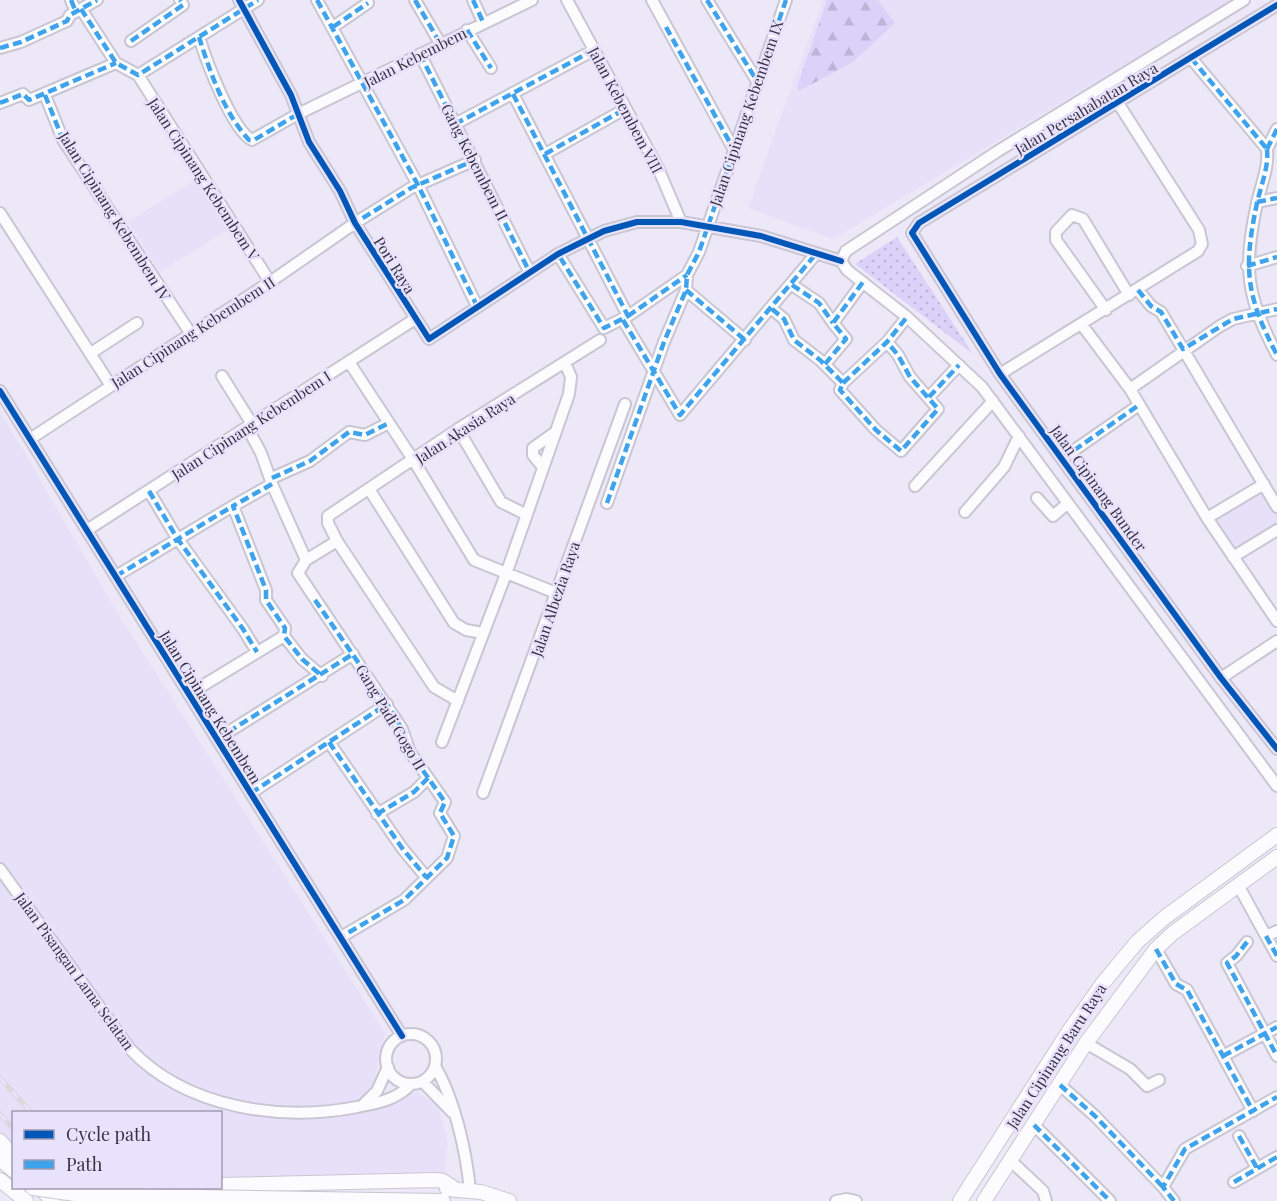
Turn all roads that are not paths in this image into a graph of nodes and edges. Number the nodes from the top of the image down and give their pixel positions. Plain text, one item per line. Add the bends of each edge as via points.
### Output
1 (70, 0) edge
2 (97, 0) edge
3 (180, 0) edge
4 (258, 0) edge
5 (317, 0) edge
6 (415, 0) edge
7 (472, 0) edge
8 (532, 0) edge
9 (567, 0) edge
10 (652, 0) edge
11 (707, 0) edge
12 (786, 0) edge
13 (1244, 0) edge
14 (368, 3) dead end
15 (242, 4) edge
16 (1277, 5) edge
17 (79, 10) junction
18 (483, 22) junction
19 (333, 27) junction
20 (467, 30) junction
21 (199, 38) junction
22 (131, 41) dead end
23 (440, 43) junction
24 (0, 48) edge
25 (594, 50) junction
26 (420, 54) junction
27 (1191, 58) junction
28 (116, 63) junction
29 (491, 68) dead end
30 (138, 75) junction
31 (757, 81) junction
32 (363, 84) junction
33 (513, 94) junction
34 (45, 95) junction
35 (0, 103) edge
36 (1118, 103) junction
37 (625, 109) junction
38 (298, 114) junction
39 (455, 124) junction
40 (1277, 129) edge
41 (734, 150) junction
42 (998, 151) junction
43 (545, 154) junction
44 (1271, 158) edge
45 (475, 159) junction
46 (1010, 168) junction
47 (418, 185) junction
48 (1277, 198) edge
49 (1257, 202) junction
50 (0, 213) edge
51 (357, 222) junction
52 (681, 222) junction
53 (707, 227) junction
54 (912, 233) joint
55 (589, 239) junction
56 (558, 254) junction
57 (815, 255) junction
58 (1277, 257) edge
59 (841, 261) junction
60 (1247, 267) junction
61 (529, 271) junction
62 (687, 275) junction
63 (270, 282) junction
64 (863, 282) junction
65 (792, 285) junction
66 (686, 290) junction
67 (1134, 292) junction
68 (477, 306) junction
69 (772, 309) junction
70 (1277, 309) edge
71 (1106, 310) junction
72 (907, 316) junction
73 (1256, 316) junction
74 (625, 318) junction
75 (416, 319) junction
76 (137, 323) dead end
77 (833, 323) junction
78 (1082, 325) junction
79 (191, 334) junction
80 (434, 337) junction
81 (600, 340) dead end
82 (745, 340) junction
83 (887, 342) junction
84 (1183, 349) junction
85 (91, 353) junction
86 (1277, 355) edge
87 (349, 362) junction
88 (565, 363) junction
89 (825, 364) junction
90 (958, 365) junction
91 (654, 370) junction
92 (1000, 374) junction
93 (222, 376) dead end
94 (843, 383) junction
95 (111, 386) junction
96 (1130, 389) junction
97 (0, 391) edge
98 (929, 397) junction
99 (993, 401) junction
100 (625, 404) dead end
101 (1139, 405) junction
102 (389, 423) junction
103 (250, 425) junction
104 (458, 429) junction
105 (1019, 436) junction
106 (30, 439) junction
107 (1063, 458) junction
108 (414, 461) junction
109 (272, 481) junction
110 (1264, 484) junction
111 (915, 486) dead end
112 (369, 489) junction
113 (148, 491) junction
114 (1037, 498) dead end
115 (607, 503) dead end
116 (1068, 503) junction
117 (233, 506) junction
118 (1277, 507) edge
119 (965, 512) dead end
120 (525, 514) junction
121 (1207, 518) junction
122 (87, 530) junction
123 (1277, 530) edge
124 (177, 538) junction
125 (337, 541) junction
126 (1233, 557) junction
127 (306, 560) junction
128 (506, 574) junction
129 (116, 576) junction
130 (1148, 576) junction
131 (1132, 590) junction
132 (556, 593) junction
133 (1172, 610) junction
134 (1154, 621) junction
135 (1277, 621) edge
136 (483, 633) junction
137 (284, 636) junction
138 (1277, 641) edge
139 (257, 652) junction
140 (353, 654) junction
141 (322, 676) junction
142 (1221, 678) junction
143 (189, 694) junction
144 (458, 700) junction
145 (387, 704) junction
146 (217, 739) junction
147 (329, 742) junction
148 (442, 742) dead end
149 (1277, 749) edge
150 (428, 778) junction
151 (1277, 786) edge
152 (251, 793) junction
153 (483, 793) dead end
154 (377, 814) junction
155 (1277, 835) edge
156 (1277, 856) edge
157 (0, 869) edge
158 (426, 877) junction
159 (1238, 885) junction
160 (1277, 931) edge
161 (1266, 936) junction
162 (341, 937) junction
163 (1247, 942) dead end
164 (1155, 950) junction
165 (1277, 956) edge
166 (1277, 1027) edge
167 (1265, 1033) junction
168 (402, 1036) junction
169 (1086, 1043) junction
170 (1223, 1056) junction
171 (1277, 1056) edge
172 (435, 1066) junction
173 (388, 1067) junction
174 (1159, 1080) dead end
175 (423, 1082) junction
176 (411, 1084) junction
177 (1060, 1084) junction
178 (1277, 1097) edge
179 (361, 1106) junction
180 (1023, 1107) junction
181 (1253, 1111) junction
182 (452, 1112) junction
183 (1010, 1126) junction
184 (1033, 1127) junction
185 (1239, 1136) dead end
186 (0, 1141) edge
187 (12, 1155) edge
188 (1277, 1157) edge
189 (0, 1159) edge
190 (1011, 1161) junction
191 (0, 1168) edge
192 (12, 1168) edge
193 (1257, 1168) junction
194 (12, 1177) edge
195 (0, 1180) edge
196 (1234, 1182) dead end
197 (222, 1185) edge
198 (1163, 1187) junction
199 (38, 1189) edge
200 (41, 1189) edge
201 (60, 1189) edge
202 (462, 1189) junction
203 (312, 1196) junction
204 (26, 1201) edge
205 (52, 1201) edge
206 (442, 1201) edge
207 (509, 1201) edge
208 (836, 1201) edge
209 (856, 1201) edge
210 (960, 1201) edge
211 (984, 1201) edge
212 (1046, 1201) edge
213 (1110, 1201) edge
214 (1174, 1201) edge

1 - 17 street
2 - 17 street
3 - 22 street via 183,5
4 - 15 street
5 - 19 street
6 - 23 street
7 - 18 street
8 - 18 street, Jalan Kebembem
9 - 25 street, Jalan Kebembem VIII
10 - 41 street
11 - 31 street
12 - 31 street, Jalan Cipinang Kebembem IX
13 - 42 street, Jalan Persahabatan Raya
14 - 19 street
15 - 21 street
15 - 38 street
16 - 27 street, Jalan Persahabatan Raya
17 - 24 street via 67,21
17 - 28 street
18 - 20 street, Jalan Kebembem
19 - 32 street
20 - 23 street, Jalan Kebembem
20 - 29 street
21 - 30 street
21 - 38 street, Jalan Kebembem via 209,69 249,140
23 - 26 street, Jalan Kebembem
25 - 33 street
25 - 37 street, Jalan Kebembem VIII
26 - 32 street, Jalan Kebembem
26 - 39 street, Gang Kebembem II
27 - 36 street, Jalan Persahabatan Raya
27 - 44 street
28 - 30 street
28 - 34 street
30 - 63 street, Jalan Cipinang Kebembem V
31 - 41 street, Jalan Cipinang Kebembem IX
32 - 38 street, Jalan Kebembem
32 - 47 street
33 - 39 street
33 - 43 street
34 - 35 street via 29,100 23,94
34 - 79 street, Jalan Cipinang Kebembem IV via 63,140
36 - 46 street, Jalan Persahabatan Raya
36 - 67 street via 1203,238 1198,251
37 - 43 street
37 - 52 street, Jalan Kebembem VIII via 658,168
38 - 51 street via 309,142
39 - 45 street, Gang Kebembem II
40 - 44 street
41 - 53 street, Jalan Cipinang Kebembem IX
42 - 46 street
42 - 59 street, Jalan Persahabatan Raya via 846,251
43 - 55 street
44 - 49 street
45 - 47 street, Jalan Cipinang Kebembem II
45 - 61 street, Gang Kebembem II
46 - 54 street, Jalan Persahabatan Raya via 919,223
47 - 51 street, Jalan Cipinang Kebembem II
47 - 68 street
48 - 49 street
49 - 60 street
50 - 85 street
51 - 63 street, Jalan Cipinang Kebembem II
51 - 75 street, Pori Raya
51 - 80 street
52 - 53 street
52 - 55 street via 637,222
53 - 57 street via 761,236
53 - 62 street, Jalan Cipinang Kebembem IX
54 - 92 street, Jalan Cipinang Bunder
55 - 56 street
55 - 74 street
56 - 61 street
56 - 74 street via 604,328
57 - 59 street
57 - 65 street
58 - 60 street
59 - 64 street
60 - 73 street
61 - 68 street
62 - 66 street
62 - 74 street
63 - 79 street, Jalan Cipinang Kebembem II
64 - 72 street
64 - 77 street
65 - 69 street
65 - 77 street via 819,303
66 - 82 street
66 - 91 street
67 - 71 street
67 - 71 street via 1083,219 1072,215 1058,228 1056,240
67 - 84 street via 1161,312
68 - 80 street
69 - 82 street
69 - 89 street via 784,319 794,340
70 - 73 street
71 - 78 street
72 - 83 street
72 - 90 street
73 - 84 street via 1233,319
73 - 86 street
74 - 91 street
75 - 80 street, Pori Raya via 427,338
75 - 87 street, Jalan Cipinang Kebembem I
76 - 85 street
77 - 89 street via 846,339
78 - 92 street
78 - 96 street
79 - 95 street, Jalan Cipinang Kebembem II
81 - 88 street, Jalan Akasia Raya
82 - 91 street via 680,415
83 - 94 street
83 - 98 street
84 - 96 street
84 - 110 street
85 - 95 street
87 - 102 street
87 - 103 street, Jalan Cipinang Kebembem I
88 - 104 street, Jalan Akasia Raya
88 - 120 street via 571,385
89 - 94 street
90 - 98 street
90 - 99 street
91 - 115 street
92 - 107 street, Jalan Cipinang Bunder
93 - 103 street
94 - 98 street via 839,389 900,452 938,413
95 - 106 street, Jalan Cipinang Kebembem II
96 - 101 street
97 - 106 street, Jalan Cipinang Kebembem
99 - 105 street
99 - 111 street
100 - 132 street, Jalan Albezia Raya
101 - 107 street
101 - 121 street
102 - 108 street
102 - 109 street via 365,435 348,432 310,461
103 - 109 street
103 - 113 street, Jalan Cipinang Kebembem I
104 - 108 street, Jalan Akasia Raya
104 - 120 street via 501,502
105 - 116 street
105 - 119 street via 1004,467
106 - 122 street, Jalan Cipinang Kebembem
107 - 130 street, Jalan Cipinang Bunder
108 - 112 street, Jalan Akasia Raya
108 - 128 street via 474,560
109 - 117 street
109 - 127 street
110 - 118 street
110 - 121 street
112 - 125 street, Jalan Akasia Raya via 329,514 328,523
112 - 136 street via 454,623
113 - 122 street, Jalan Cipinang Kebembem I
113 - 124 street
114 - 116 street via 1053,516
116 - 131 street
117 - 124 street
117 - 137 street via 266,590 266,600 285,628
120 - 128 street
121 - 126 street
122 - 129 street, Jalan Cipinang Kebembem
123 - 126 street
124 - 129 street
124 - 139 street
125 - 127 street
125 - 144 street via 434,687
126 - 135 street
127 - 140 street, Gang Padi Gogo II via 298,573
128 - 132 street
128 - 136 street
129 - 143 street, Jalan Cipinang Kebembem
130 - 131 street via 1145,591
130 - 133 street, Jalan Cipinang Bunder
131 - 134 street
132 - 153 street, Jalan Albezia Raya
133 - 134 street via 1165,605 1160,607
133 - 142 street, Jalan Cipinang Bunder
134 - 151 street
136 - 144 street
137 - 139 street
137 - 141 street
138 - 142 street
139 - 143 street
140 - 141 street
140 - 145 street, Gang Padi Gogo II
141 - 146 street
142 - 149 street, Jalan Cipinang Bunder
143 - 146 street, Jalan Cipinang Kebembem
144 - 148 street
145 - 147 street
145 - 150 street, Gang Padi Gogo II via 410,752
146 - 152 street, Jalan Cipinang Kebembem
147 - 152 street
147 - 154 street
150 - 154 street via 414,792
150 - 158 street, Gang Padi Gogo II via 445,802 440,813 454,836 447,858
152 - 162 street, Jalan Cipinang Kebembem
154 - 158 street
155 - 180 main road, Jalan Cipinang Baru Raya via 1143,936 1092,998
156 - 159 main road, Jalan Cipinang Baru Raya
157 - 179 street, Jalan Pisangan Lama Selatan via 119,1036 163,1078 194,1093 255,1110 322,1112
158 - 162 street via 404,900
159 - 161 street
159 - 164 main road, Jalan Cipinang Baru Raya
160 - 161 street
161 - 165 street
162 - 168 street, Jalan Cipinang Kebembem
163 - 167 street via 1227,963
164 - 169 main road, Jalan Cipinang Baru Raya
164 - 170 street via 1176,984 1187,990
166 - 167 street
167 - 170 street
167 - 171 street
168 - 172 street via 413,1034 432,1045
168 - 173 street via 389,1049
169 - 174 street via 1130,1069 1147,1086
169 - 177 main road, Jalan Cipinang Baru Raya
170 - 181 street
172 - 175 street
172 - 182 street via 446,1085
173 - 176 street via 401,1082
173 - 179 street via 377,1091
175 - 176 street
175 - 182 street
176 - 179 street, Jalan Pisangan Lama Selatan via 387,1100
177 - 184 main road, Jalan Cipinang Baru Raya
177 - 198 street
178 - 181 street
180 - 183 main road, Jalan Cipinang Baru Raya
180 - 184 main road
181 - 198 street via 1185,1149
182 - 202 street via 466,1158
183 - 184 main road
183 - 210 main road, Jalan Cipinang Baru Raya
184 - 190 main road, Jalan Cipinang Baru Raya
184 - 213 street
185 - 193 street
186 - 187 main road
188 - 193 street
189 - 192 main road
190 - 211 main road, Jalan Cipinang Baru Raya
190 - 212 street via 1043,1191
191 - 194 main road
193 - 196 street
195 - 204 main road
197 - 202 main road via 436,1180
198 - 214 street
199 - 203 main road, bridge via 82,1195
200 - 205 main road
201 - 203 main road, bridge
202 - 203 main road
202 - 207 main road
203 - 206 main road
208 - 209 street

